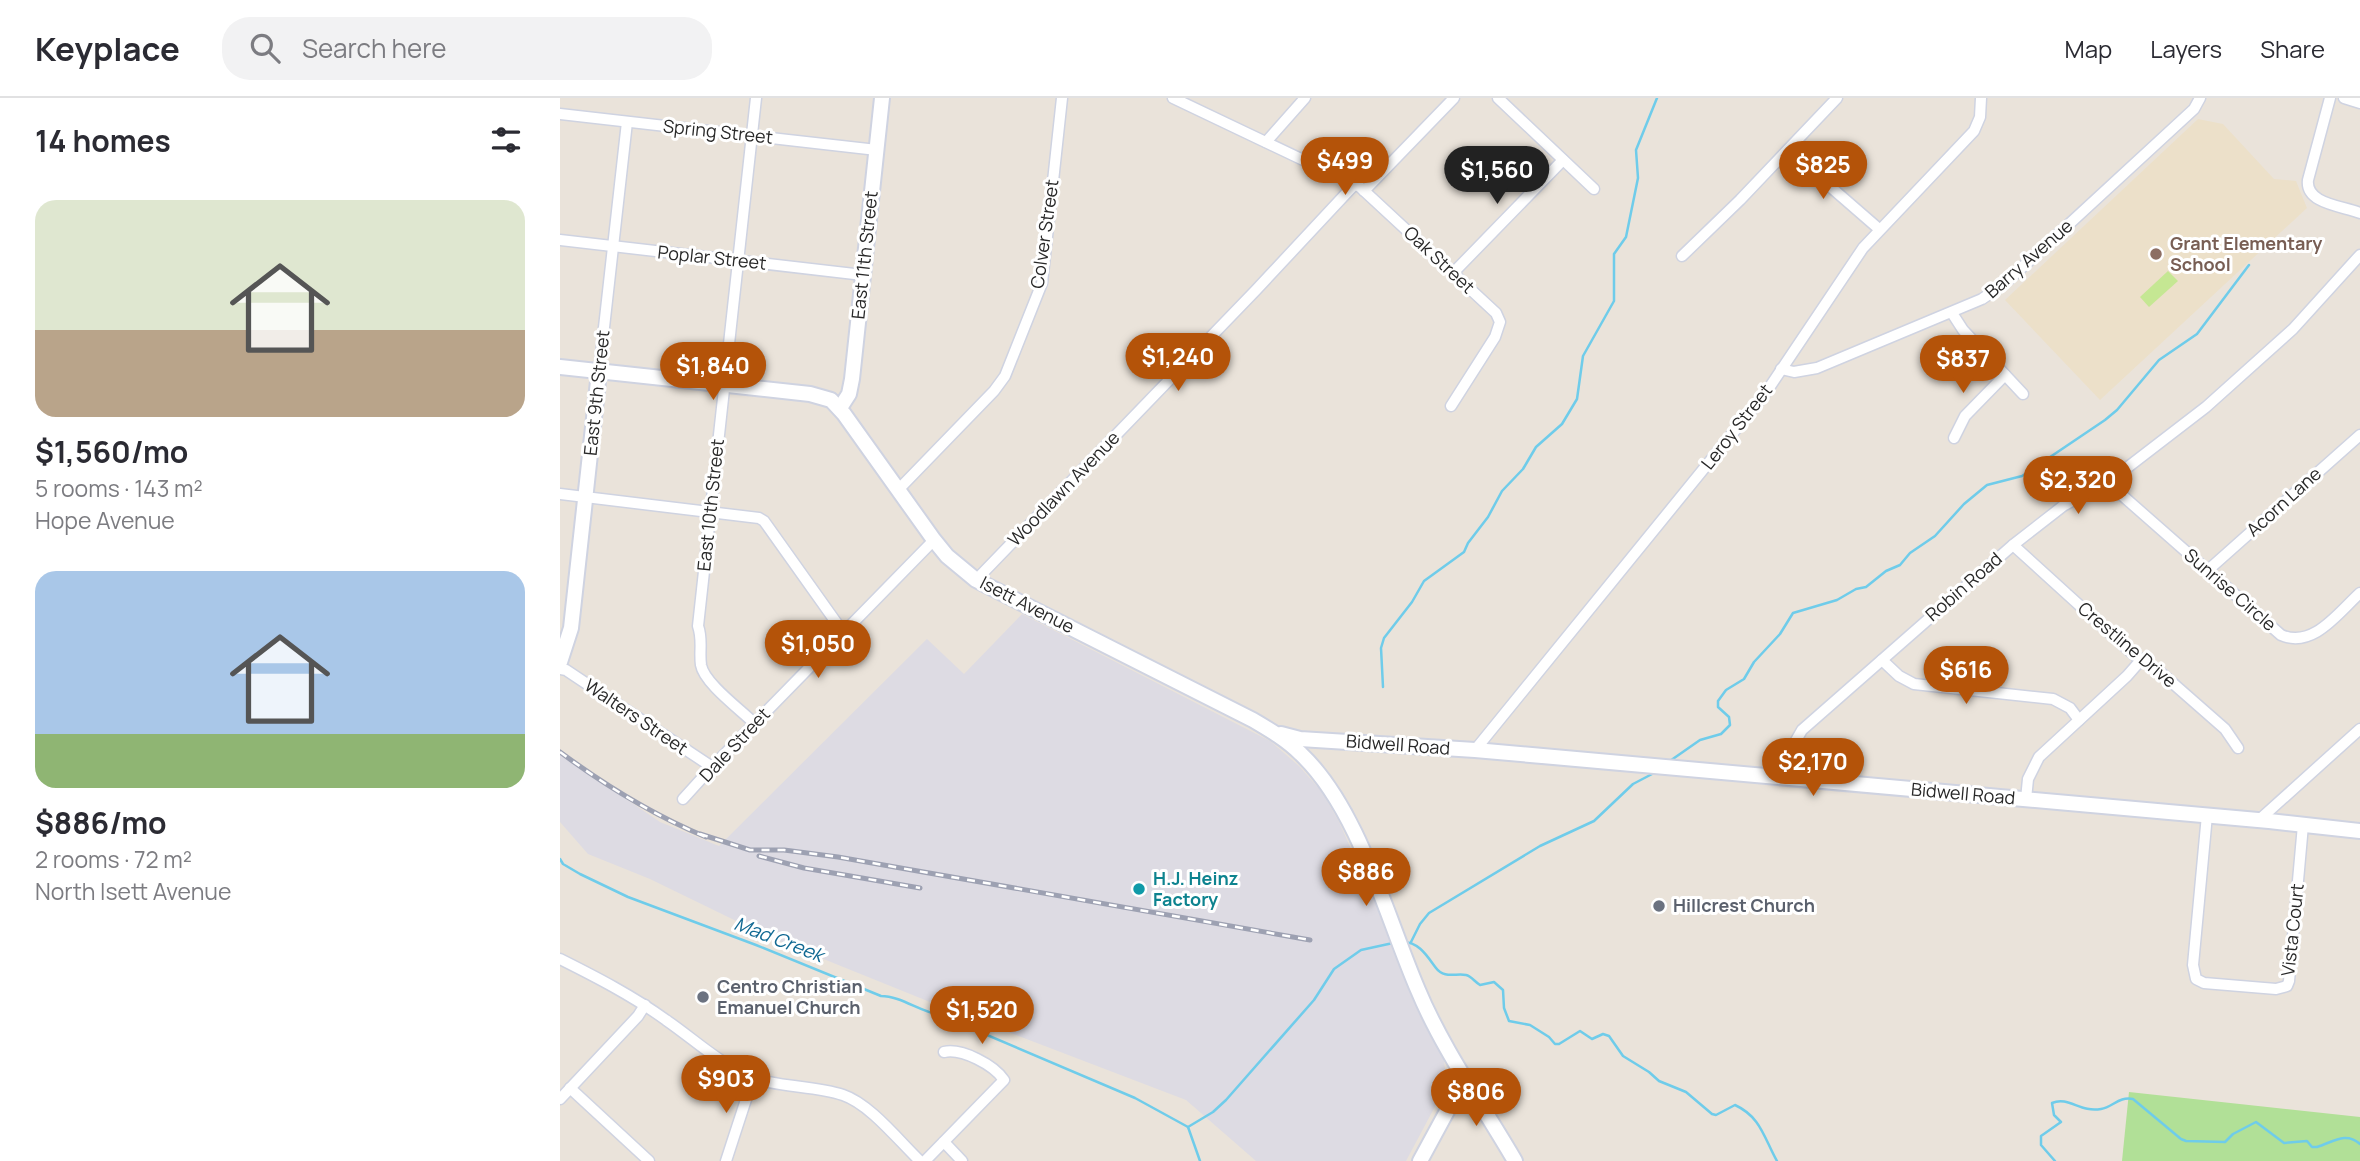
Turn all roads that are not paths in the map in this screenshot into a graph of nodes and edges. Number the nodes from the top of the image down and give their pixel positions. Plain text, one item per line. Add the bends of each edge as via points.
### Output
1 (756, 98) edge
2 (882, 98) edge
3 (1062, 98) edge
4 (1173, 98) edge
5 (1305, 98) edge
6 (1454, 98) edge
7 (1498, 98) edge
8 (1836, 98) edge
9 (1981, 98) edge
10 (2200, 98) edge
11 (2330, 98) edge
12 (2344, 98) edge
13 (2360, 103) edge
14 (560, 114) edge
15 (627, 122) junction
16 (752, 135) junction
17 (1266, 142) junction
18 (877, 150) junction
19 (1788, 150) junction
20 (1563, 160) junction
21 (1354, 184) junction
22 (1594, 189) dead end
23 (1364, 191) junction
24 (2360, 213) edge
25 (1879, 229) junction
26 (560, 240) edge
27 (613, 246) junction
28 (2360, 255) edge
29 (1682, 256) dead end
30 (738, 260) junction
31 (1453, 273) junction
32 (863, 275) junction
33 (1952, 313) junction
34 (560, 368) edge
35 (1782, 369) junction
36 (599, 372) junction
37 (2005, 375) junction
38 (724, 385) junction
39 (2023, 394) dead end
40 (1451, 406) dead end
41 (840, 408) junction
42 (2360, 435) edge
43 (1954, 438) dead end
44 (2107, 482) junction
45 (898, 491) junction
46 (560, 494) edge
47 (585, 497) junction
48 (711, 511) junction
49 (934, 540) junction
50 (2013, 545) junction
51 (2207, 570) junction
52 (976, 580) junction
53 (2360, 593) edge
54 (843, 632) junction
55 (1882, 660) junction
56 (2141, 660) junction
57 (560, 662) edge
58 (560, 669) edge
59 (2079, 720) junction
60 (754, 723) junction
61 (2360, 729) edge
62 (1273, 732) junction
63 (2238, 748) dead end
64 (1475, 750) junction
65 (712, 767) junction
66 (1785, 778) junction
67 (683, 799) dead end
68 (2026, 799) junction
69 (2207, 816) junction
70 (2259, 820) junction
71 (2303, 825) junction
72 (2360, 831) edge
73 (560, 959) edge
74 (645, 1005) junction
75 (944, 1052) dead end
76 (753, 1078) junction
77 (1465, 1078) junction
78 (570, 1088) junction
79 (560, 1099) edge
80 (944, 1142) junction
81 (649, 1161) edge
82 (726, 1161) edge
83 (920, 1161) edge
84 (926, 1161) edge
85 (962, 1161) edge
86 (1420, 1161) edge
87 (1515, 1161) edge

1 - 16 street, East 10th Street
2 - 18 main road, East 11th Street
3 - 45 street, Colver Street via 1042,283 1005,376
4 - 17 street, Oak Street
5 - 17 street
6 - 23 street
7 - 20 street
8 - 19 street
9 - 25 street, Leroy Street via 1974,131
10 - 33 street, Barry Avenue via 2004,284
11 - 24 street via 2308,191 2313,197
12 - 13 street
14 - 15 street, Spring Street
15 - 16 street, Spring Street
15 - 27 street, East 9th Street
16 - 18 street, Spring Street
16 - 30 street, East 10th Street
17 - 21 street, Oak Street
18 - 32 main road, East 11th Street
19 - 25 street
19 - 29 street
20 - 22 street
20 - 31 street
21 - 23 street, Oak Street
21 - 52 street, Woodlawn Avenue
23 - 31 street, Oak Street
25 - 35 street, Leroy Street
26 - 27 street, Poplar Street
27 - 30 street, Poplar Street
27 - 36 street, East 9th Street
28 - 44 street, Robin Road via 2245,374
30 - 32 street, Poplar Street
30 - 38 street, East 10th Street
31 - 40 street, Oak Street via 1499,317 1499,327
32 - 41 main road, East 11th Street via 852,379
33 - 35 street, Barry Avenue via 1817,368
33 - 37 street
34 - 36 main road
35 - 64 street, Leroy Street
36 - 38 main road
36 - 47 main road, East 9th Street
37 - 39 street
37 - 43 street via 1965,416
38 - 41 main road via 817,396
38 - 48 street, East 10th Street
41 - 45 main road, Isett Avenue
42 - 51 street, Acorn Lane
44 - 50 street, Robin Road via 2063,506
44 - 51 street, Sunrise Circle
45 - 49 main road, Isett Avenue
46 - 47 street
47 - 48 street
47 - 57 main road, East 9th Street via 571,628
48 - 54 street via 764,521
48 - 60 street, East 10th Street via 698,626 702,669
49 - 52 main road, Isett Avenue
49 - 54 street, Dale Street
50 - 55 street, Robin Road
50 - 56 street, Crestline Drive
51 - 53 street, Sunrise Circle via 2289,639 2313,635
52 - 62 main road, Isett Avenue
54 - 60 street, Dale Street
55 - 59 street via 1914,684 2053,699 2070,708
55 - 66 street, Robin Road via 1802,730 1790,751
56 - 59 street
56 - 63 street, Crestline Drive via 2225,729
58 - 65 street, Walters Street
59 - 68 street via 2039,757 2028,779
60 - 65 street, Dale Street
61 - 70 street
62 - 64 main road, Bidwell Road via 1300,739
62 - 77 main road via 1302,755 1346,814 1417,989
64 - 66 main road, Bidwell Road
65 - 67 street, Dale Street
66 - 68 main road, Bidwell Road
68 - 69 main road, Bidwell Road
69 - 70 main road, Bidwell Road
69 - 71 street, Vista Court via 2193,965 2196,979 2204,984 2287,986
70 - 71 main road, Bidwell Road
71 - 72 main road, Bidwell Road
73 - 74 street
74 - 76 street via 728,1066
74 - 78 street
75 - 80 street via 953,1051 988,1065 1004,1080
76 - 82 street
76 - 83 street via 852,1099
77 - 86 main road
77 - 87 main road
78 - 79 street
78 - 81 street
80 - 84 street
80 - 85 street

